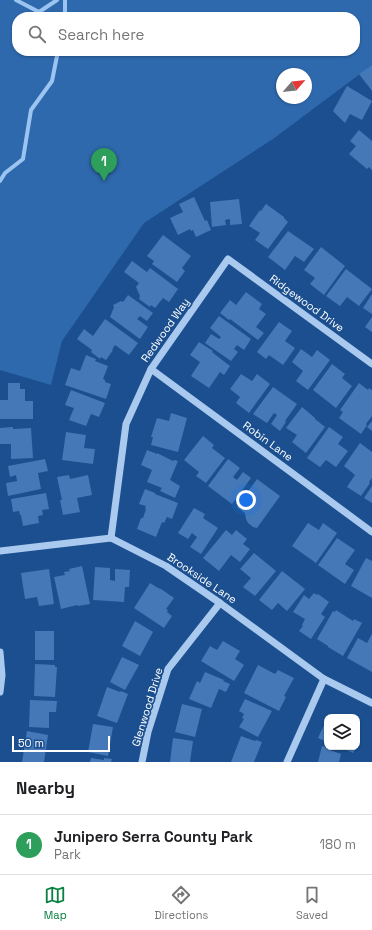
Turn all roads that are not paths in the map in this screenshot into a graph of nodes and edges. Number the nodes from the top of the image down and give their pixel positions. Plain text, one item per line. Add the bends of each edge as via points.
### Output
1 (228, 259) joint
2 (372, 364) edge
3 (151, 369) junction
4 (372, 532) edge
5 (111, 538) junction
6 (0, 551) edge
7 (220, 603) junction
8 (0, 652) edge
9 (324, 679) junction
10 (0, 692) edge
11 (372, 703) edge
12 (142, 762) edge
13 (287, 762) edge

1 - 2 street, Ridgewood Drive
1 - 3 street, Redwood Way
3 - 4 street, Robin Lane
3 - 5 street, Redwood Way via 126,424
5 - 6 street
5 - 7 street, Brookside Lane via 166,566
7 - 9 street, Brookside Lane
7 - 12 street, Glenwood Drive via 168,669 148,732
8 - 10 street
9 - 11 street, Brookside Lane
9 - 13 street

